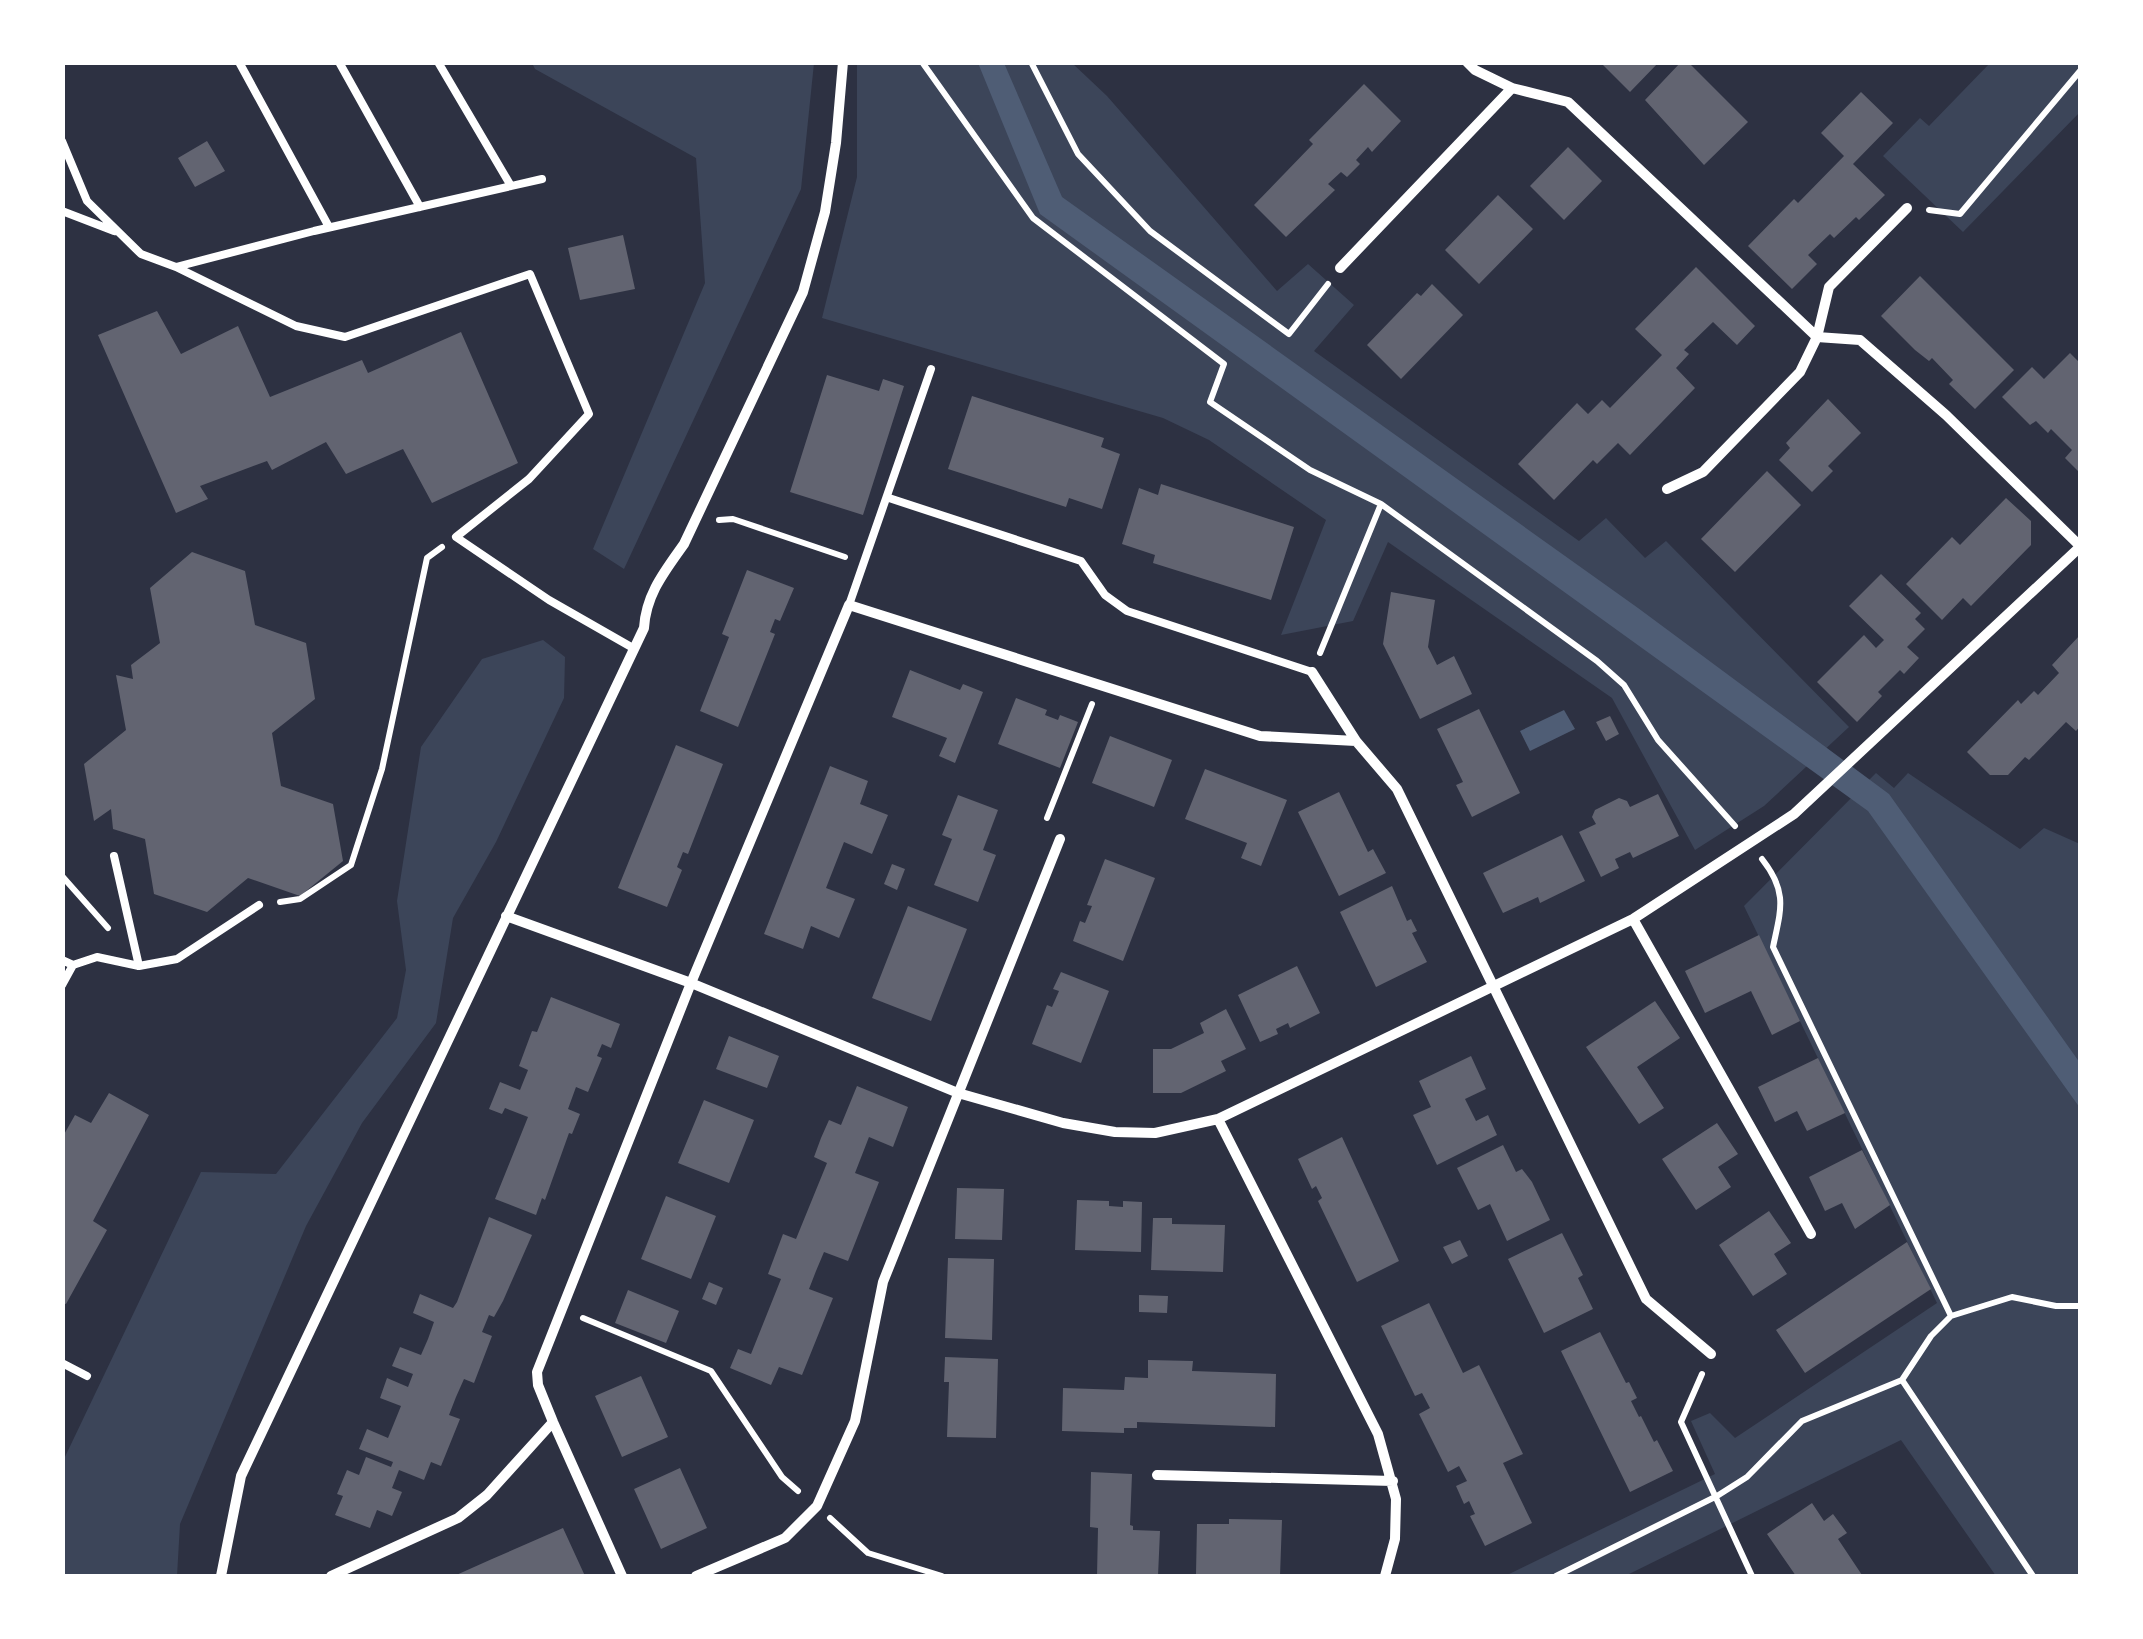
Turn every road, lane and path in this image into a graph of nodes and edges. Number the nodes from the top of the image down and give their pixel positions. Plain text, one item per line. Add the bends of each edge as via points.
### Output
1 (239, 62) edge
2 (339, 62) edge
3 (438, 62) edge
4 (842, 62) edge
5 (922, 62) edge
6 (1032, 62) edge
7 (1467, 62) edge
8 (2080, 71) edge
9 (1512, 88) junction
10 (62, 141) edge
11 (542, 178) dead end
12 (510, 186) junction
13 (420, 206) junction
14 (1908, 208) joint
15 (62, 211) edge
16 (329, 228) junction
17 (119, 232) junction
18 (176, 267) junction
19 (1340, 268) joint
20 (1817, 337) junction
21 (931, 369) dead end
22 (1667, 489) dead end
23 (888, 498) junction
24 (1382, 504) junction
25 (710, 521) dead end
26 (456, 537) junction
27 (2080, 547) edge
28 (865, 564) junction
29 (849, 606) junction
30 (633, 648) junction
31 (1312, 672) junction
32 (1100, 684) junction
33 (1356, 742) junction
34 (1060, 839) joint
35 (1751, 844) junction
36 (114, 856) dead end
37 (62, 876) edge
38 (258, 905) joint
39 (506, 916) junction
40 (1633, 919) junction
41 (132, 936) junction
42 (62, 960) edge
43 (72, 965) junction
44 (139, 966) junction
45 (691, 983) junction
46 (62, 985) edge
47 (1492, 986) junction
48 (958, 1093) junction
49 (1218, 1119) junction
50 (1811, 1234) dead end
51 (2080, 1306) edge
52 (562, 1309) junction
53 (1950, 1316) junction
54 (1711, 1354) joint
55 (62, 1363) edge
56 (88, 1376) dead end
57 (1902, 1380) junction
58 (553, 1422) junction
59 (1157, 1475) dead end
60 (1393, 1480) junction
61 (1717, 1496) junction
62 (817, 1506) junction
63 (221, 1576) edge
64 (331, 1576) edge
65 (622, 1576) edge
66 (696, 1576) edge
67 (942, 1576) edge
68 (1385, 1576) edge
69 (1556, 1576) edge
70 (1752, 1576) edge
71 (2033, 1576) edge

1 - 16 lane
2 - 13 lane
3 - 12 lane
4 - 30 street via 825,212 803,292 684,544 645,607
5 - 24 path via 1032,218 1224,364 1210,402 1310,470
6 - 19 path via 1078,154 1150,231 1289,334
7 - 9 street
8 - 14 path via 1960,214
9 - 19 street
9 - 20 street via 1568,102
10 - 17 lane via 86,201
11 - 12 lane
12 - 13 lane
13 - 16 lane
14 - 20 street via 1829,287
15 - 17 lane
16 - 18 lane
17 - 18 lane via 141,254
18 - 26 lane via 296,326 345,337 530,274 589,414 529,479
20 - 22 street via 1800,372 1702,472
20 - 27 street via 1860,340
21 - 23 lane
23 - 28 lane
23 - 31 lane via 1081,561 1105,595 1127,611
24 - 31 path
24 - 35 path via 1624,685 1658,740
25 - 28 path via 732,518
26 - 30 lane
26 - 38 path via 427,558 382,769 351,865 300,899
27 - 35 street via 1794,814
28 - 29 lane
29 - 32 street
29 - 45 street
30 - 39 street
31 - 33 street
32 - 33 street via 1260,736
32 - 34 path via 1042,830
33 - 47 street via 1397,789
34 - 48 street
35 - 40 street
35 - 53 path via 1775,875 1783,902 1773,947
36 - 41 lane
37 - 41 path via 109,929
38 - 44 lane via 177,960
39 - 45 street
39 - 63 street via 242,1476
40 - 47 street
40 - 50 street
41 - 44 lane
42 - 43 lane
43 - 44 lane via 97,958
43 - 46 lane
45 - 48 street
45 - 52 street
47 - 49 street
47 - 54 street via 1646,1300
48 - 49 street via 1115,1132 1156,1132
48 - 62 street via 883,1282 855,1421
49 - 60 street via 1378,1434
51 - 53 path via 2012,1297
52 - 58 street via 537,1372
52 - 62 path via 711,1371 782,1477
53 - 57 path
54 - 61 path via 1681,1422
55 - 56 lane
57 - 61 path via 1802,1421 1747,1477
57 - 71 path
58 - 64 street via 458,1518
58 - 65 street
59 - 60 street
60 - 68 street via 1395,1539
61 - 69 path
61 - 70 path
62 - 66 street via 785,1538
62 - 67 path via 868,1552

